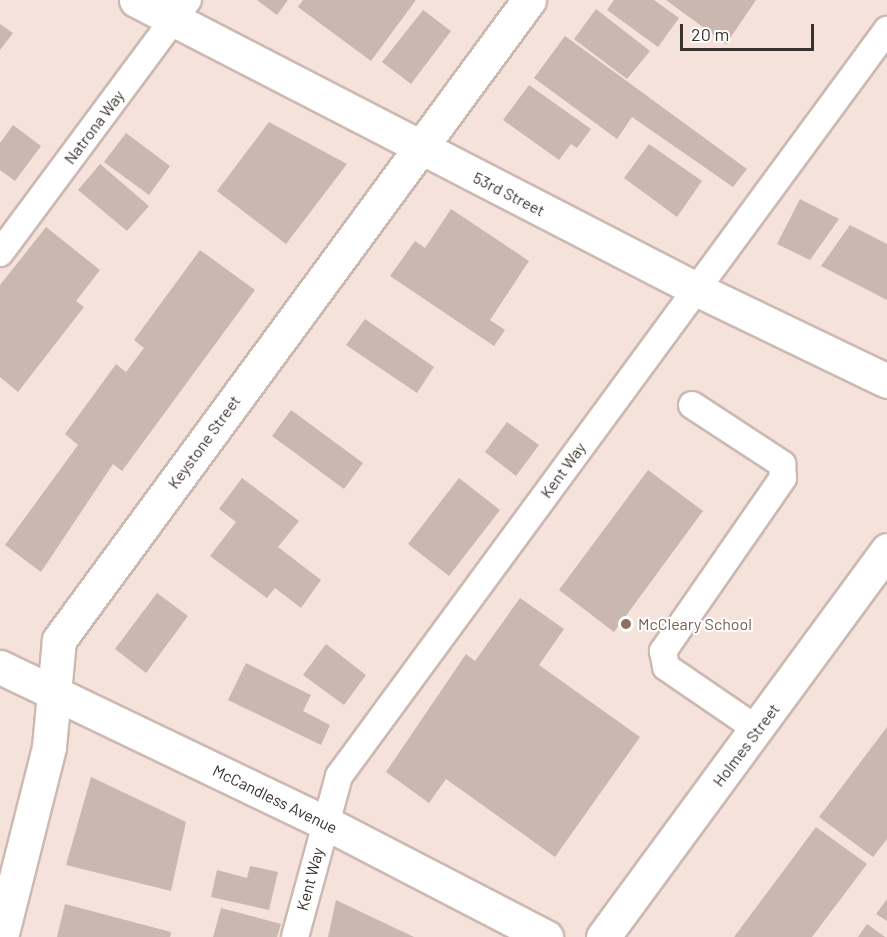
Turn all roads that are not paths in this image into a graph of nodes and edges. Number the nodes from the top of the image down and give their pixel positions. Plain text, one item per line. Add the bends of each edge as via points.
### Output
1 (136, 0) edge
2 (529, 0) edge
3 (181, 9) edge
4 (887, 30) edge
5 (419, 148) junction
6 (0, 253) edge
7 (696, 289) junction
8 (887, 381) edge
9 (692, 405) dead end
10 (887, 550) edge
11 (0, 667) edge
12 (54, 692) junction
13 (758, 730) junction
14 (326, 823) junction
15 (1, 937) edge
16 (295, 937) edge
17 (546, 937) edge
18 (603, 937) edge

1 - 3 street, 53rd Street
2 - 5 street, Keystone Street
3 - 5 street, 53rd Street
3 - 6 lane, Natrona Way
4 - 7 lane, Kent Way
5 - 7 street, 53rd Street
5 - 12 street, Keystone Street via 58,640
7 - 8 street, 53rd Street
7 - 14 lane, Kent Way via 339,776
9 - 13 lane via 782,464 783,478 663,651 666,667
10 - 13 street, Holmes Street
11 - 12 street, McCandless Avenue
12 - 14 street, McCandless Avenue
12 - 15 street, Keystone Street via 49,747
13 - 18 street, Holmes Street
14 - 16 lane, Kent Way
14 - 17 street, McCandless Avenue

